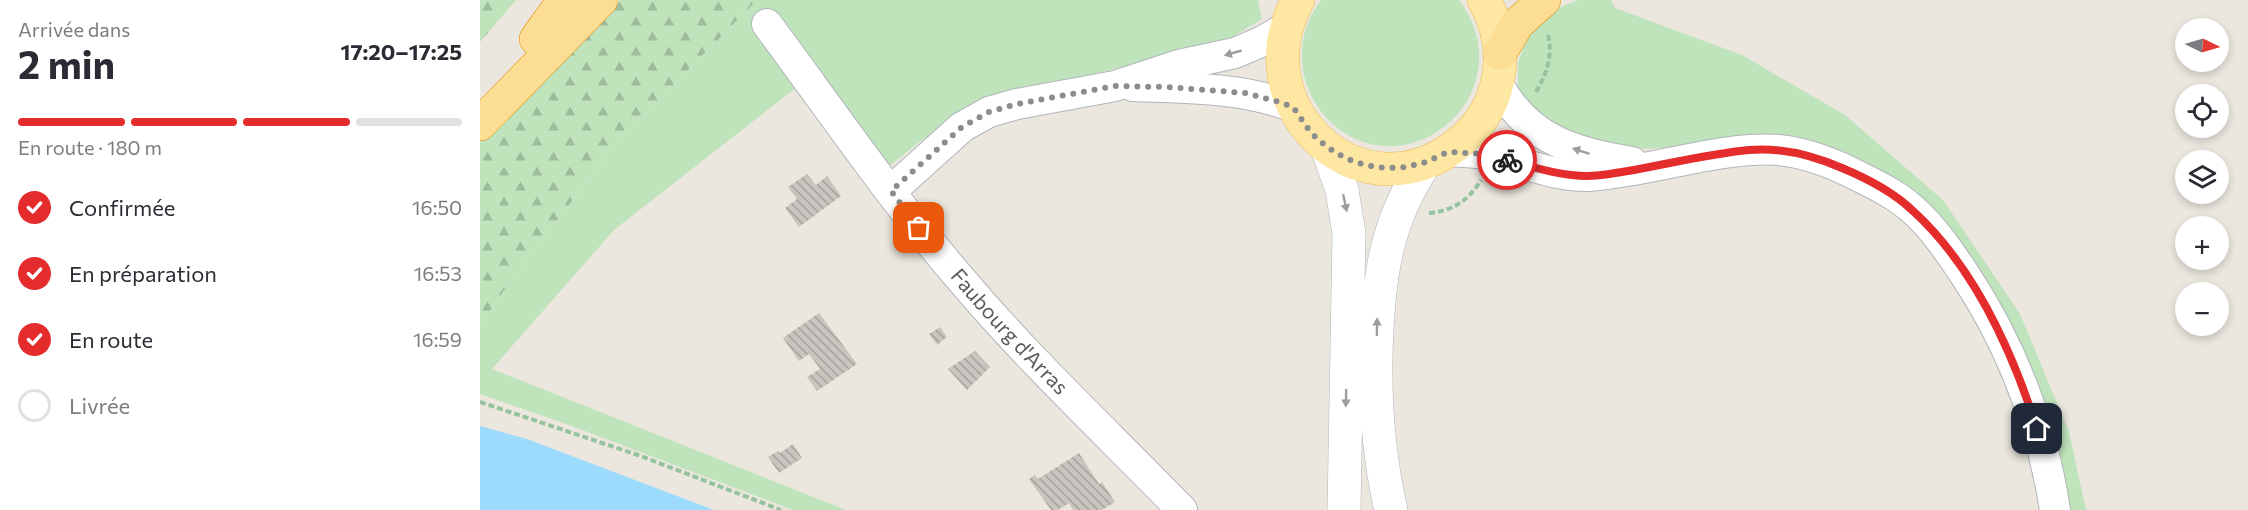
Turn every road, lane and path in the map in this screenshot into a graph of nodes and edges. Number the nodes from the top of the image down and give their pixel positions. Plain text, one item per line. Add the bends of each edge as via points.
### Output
1 (564, 0) edge
2 (574, 0) edge
3 (601, 0) edge
4 (1484, 0) edge
5 (1544, 0) edge
6 (1292, 14) edge
7 (767, 24) dead end
8 (536, 39) junction
9 (1499, 68) junction
10 (1115, 86) junction
11 (480, 95) edge
12 (1293, 107) junction
13 (480, 124) edge
14 (1327, 147) junction
15 (1437, 157) junction
16 (1659, 166) junction
17 (891, 191) junction
18 (480, 402) edge
19 (781, 510) edge
20 (1182, 510) edge
21 (1344, 510) edge
22 (1391, 510) edge
23 (2055, 510) edge

1 - 8 highway
2 - 8 highway
3 - 13 highway
4 - 9 main road via 1495,23
5 - 9 highway via 1510,34
6 -> 10 street via 1242,50 1171,67
6 - 12 main road via 1281,51 1282,74
7 - 17 street, Faubourg d'Arras
8 - 11 highway
9 - 15 main road via 1491,104 1480,122
16 -> 9 street via 1597,156 1555,141 1521,118 1506,100
10 - 12 street via 1245,93
10 - 17 street via 1017,104 974,119
12 - 14 main road via 1311,133
14 - 15 main road via 1345,158 1375,166 1406,167
14 -> 21 main road via 1344,197 1349,234
15 - 16 street via 1485,154 1557,174 1580,176
22 -> 15 main road via 1377,425 1378,294 1385,256 1412,183
16 - 23 street via 1749,150 1794,152 1848,171 1910,208 1952,254 2004,341 2041,442
17 - 20 street, Faubourg d'Arras via 1000,324
18 - 19 path via 638,455

